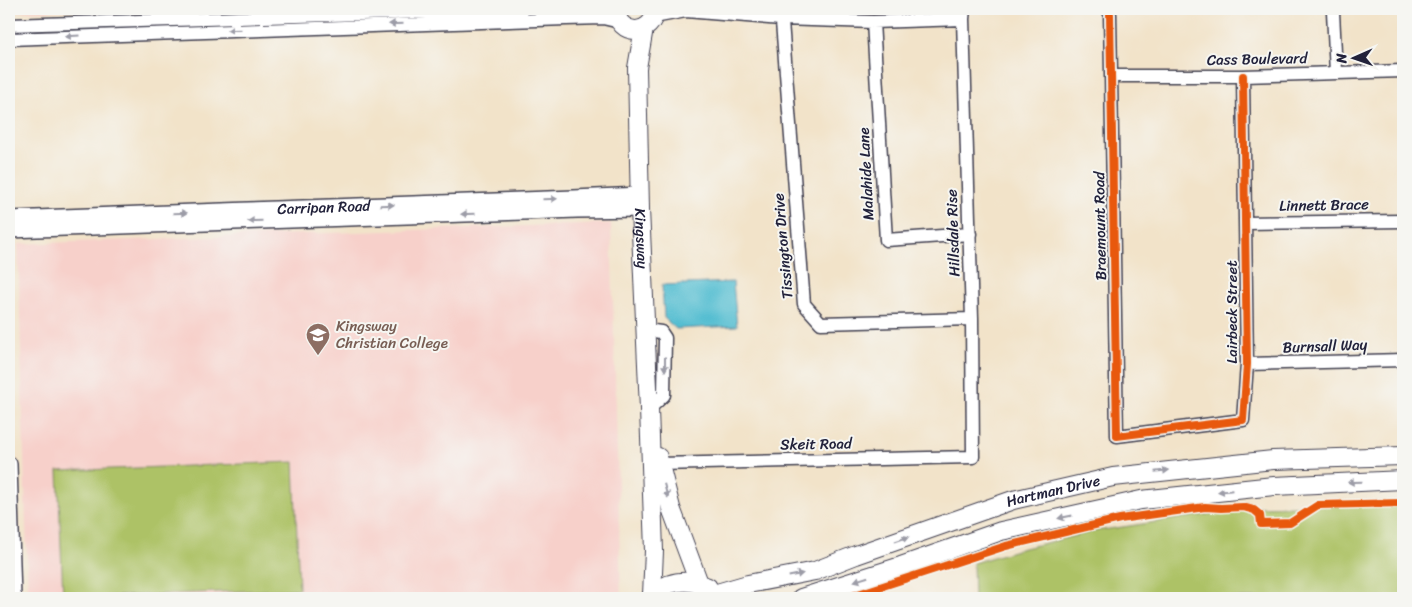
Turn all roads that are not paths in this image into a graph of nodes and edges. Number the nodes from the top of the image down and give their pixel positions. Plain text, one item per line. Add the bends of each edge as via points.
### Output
1 (524, 9) edge
2 (683, 10) edge
3 (1334, 12) dead end
4 (781, 14) edge
5 (964, 14) edge
6 (1110, 14) dead end
7 (651, 18) edge
8 (620, 19) edge
9 (873, 22) junction
10 (9, 25) edge
11 (9, 39) edge
12 (636, 68) junction
13 (1403, 71) edge
14 (1336, 73) junction
15 (1111, 76) junction
16 (1243, 76) junction
17 (640, 202) junction
18 (495, 207) junction
19 (9, 219) edge
20 (1403, 221) edge
21 (1246, 223) junction
22 (9, 230) edge
23 (970, 234) junction
24 (972, 319) junction
25 (1403, 360) edge
26 (1247, 364) junction
27 (649, 409) junction
28 (1117, 436) joint
29 (1403, 456) edge
30 (973, 457) joint
31 (9, 464) edge
32 (659, 464) junction
33 (1403, 480) edge
34 (10, 532) edge
35 (699, 583) junction
36 (719, 596) edge
37 (651, 597) edge
38 (13, 598) edge
39 (801, 598) edge

1 - 10 street
2 - 4 street
2 - 7 street
3 - 14 street
4 - 9 street
4 - 24 street, Tissington Drive via 804,304 820,323
5 - 9 street
5 - 23 street, Hillsdale Rise
6 - 15 street, Braemount Road
7 - 8 main road via 637,30
7 - 12 main road, Kingsway
8 -> 11 street
8 - 12 main road, Kingsway
9 - 23 street, Malahide Lane via 886,240
12 - 17 main road, Kingsway
13 - 14 street, Cass Boulevard
14 - 16 street, Cass Boulevard
15 - 16 street, Cass Boulevard
15 - 28 street, Braemount Road
16 - 21 street, Lairbeck Street
17 - 18 street, Carripan Road
17 - 27 main road, Kingsway
19 -> 18 street, Carripan Road
18 -> 22 street, Carripan Road
20 - 21 street, Linnett Brace
21 - 26 street, Lairbeck Street
23 - 24 street, Hillsdale Rise
24 - 30 street, Hillsdale Rise
25 - 26 street, Burnsall Way
26 - 28 street, Lairbeck Street via 1243,420
27 - 32 main road, Kingsway
27 - 37 main road, Kingsway via 654,551
36 -> 29 main road, Hartman Drive via 748,584 815,571 1013,500 1113,477 1273,460
30 - 32 street, Skeit Road
31 - 34 street
32 -> 35 main road, Kingsway via 671,508
33 -> 39 main road, Hartman Drive via 1274,486 1141,500 1001,531
34 - 38 street
35 - 36 main road
35 - 37 main road via 671,584

